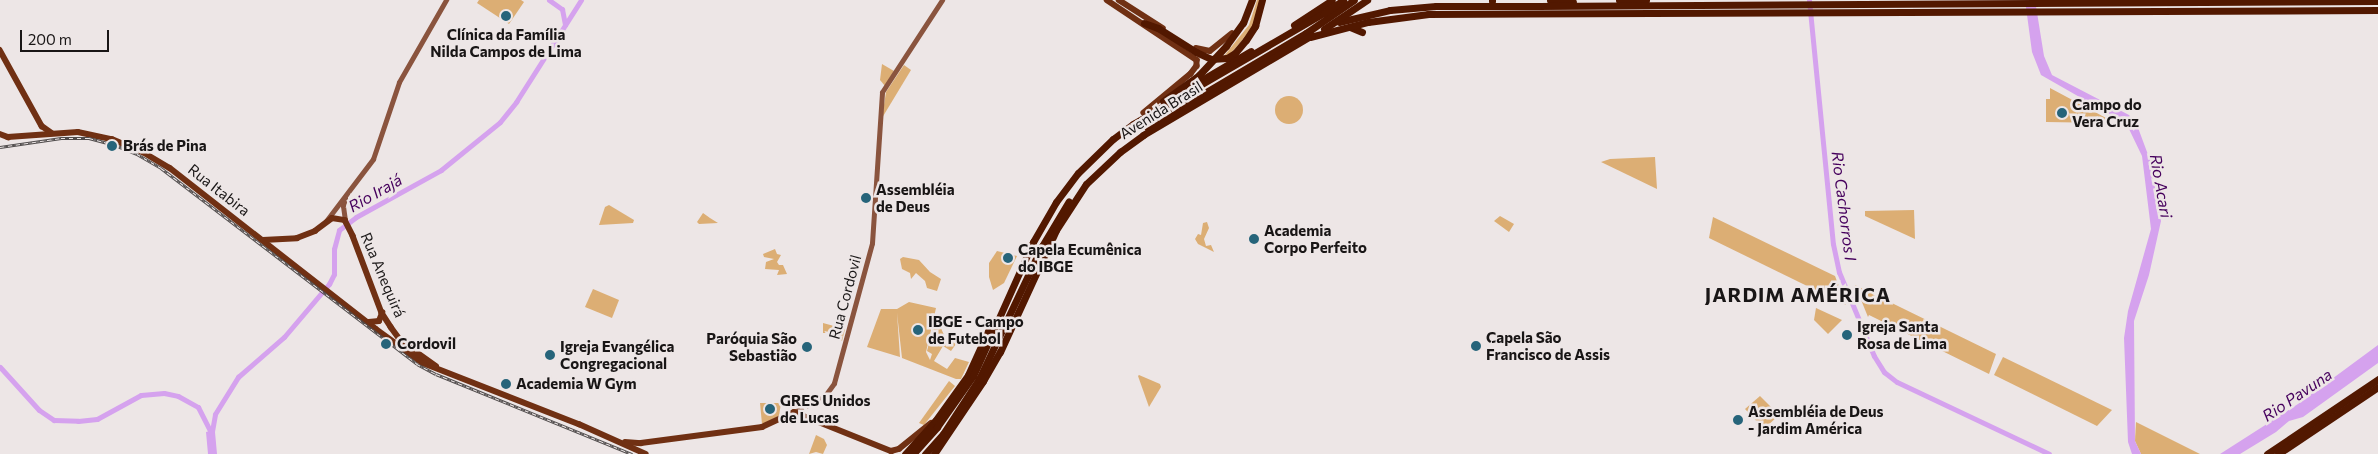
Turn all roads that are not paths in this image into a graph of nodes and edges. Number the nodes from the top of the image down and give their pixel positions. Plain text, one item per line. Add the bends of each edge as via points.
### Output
1 (446, 0) edge
2 (942, 0) edge
3 (1107, 0) edge
4 (1119, 0) edge
5 (1252, 0) edge
6 (1262, 0) edge
7 (1332, 0) edge
8 (1342, 0) edge
9 (1354, 0) edge
10 (1367, 0) edge
11 (1550, 0) edge
12 (1619, 0) edge
13 (1646, 0) edge
14 (2257, 2) junction
15 (2378, 2) edge
16 (1709, 5) junction
17 (1612, 6) junction
18 (2022, 7) junction
19 (2040, 7) junction
20 (1510, 10) dead end
21 (1538, 10) junction
22 (2311, 10) junction
23 (2378, 10) edge
24 (1772, 12) junction
25 (1144, 23) joint
26 (1243, 23) junction
27 (1332, 24) junction
28 (1347, 26) junction
29 (1362, 32) dead end
30 (1310, 37) junction
31 (0, 50) edge
32 (1196, 55) junction
33 (1232, 83) junction
34 (1157, 106) junction
35 (1178, 108) junction
36 (1144, 113) junction
37 (42, 126) junction
38 (52, 133) junction
39 (0, 134) edge
40 (40, 134) junction
41 (1076, 169) junction
42 (347, 194) junction
43 (1061, 194) junction
44 (1073, 203) junction
45 (325, 222) junction
46 (346, 222) junction
47 (1048, 235) junction
48 (286, 239) junction
49 (261, 240) junction
50 (281, 255) junction
51 (382, 313) junction
52 (368, 322) junction
53 (440, 370) junction
54 (2378, 379) edge
55 (2378, 387) edge
56 (809, 404) junction
57 (794, 412) junction
58 (809, 416) junction
59 (952, 419) junction
60 (935, 421) junction
61 (924, 434) junction
62 (615, 440) junction
63 (641, 443) junction
64 (640, 451) junction
65 (892, 452) edge
66 (934, 453) edge
67 (646, 454) edge
68 (904, 454) edge
69 (908, 454) edge
70 (913, 454) edge
71 (925, 454) edge
72 (2267, 454) edge
73 (2278, 454) edge

1 - 42 main road via 399,82 373,159
2 - 56 main road, Rua Cordovil via 882,92 872,243 834,383 827,394
3 - 25 main road
4 - 26 main road via 1204,51 1216,48
5 - 26 highway
6 - 32 highway, bridge via 1255,26 1235,53 1227,58 1212,59
7 - 34 highway, Avenida Brasil
8 - 43 highway, Avenida Brasil via 1133,124 1090,160
9 - 35 highway, Avenida Brasil via 1306,33
10 - 27 highway, Avenida Brasil
11 - 17 highway
12 - 13 highway
14 - 15 highway
14 - 19 highway
14 - 22 highway
16 - 17 highway
16 - 18 highway
16 - 24 highway
17 - 21 highway
18 - 19 highway
18 - 24 highway
19 - 22 highway
20 - 21 highway
21 - 24 highway
21 - 27 highway, bridge via 1436,6 1390,10
21 - 28 highway via 1428,14
22 - 23 highway
25 - 32 highway via 1158,28
26 - 34 highway via 1199,75
27 - 30 highway, Avenida Brasil
28 - 29 highway
28 - 30 highway
30 - 33 highway, Avenida Brasil
31 - 37 main road
32 - 36 main road, Avenida Brasil via 1197,66 1191,74
33 - 35 highway
33 - 44 highway, Avenida Brasil via 1125,148 1093,178
34 - 36 highway, Avenida Brasil
35 - 47 highway, Avenida Brasil via 1135,135 1102,163 1070,199
36 - 41 highway, Avenida Brasil via 1112,135
37 - 38 main road
37 - 40 main road
38 - 40 main road, Rua Itabira
38 - 49 main road, Rua Itabira via 93,134 143,152 170,168
39 - 40 main road, Rua Itabira via 8,137
41 - 43 highway
41 - 60 highway, Avenida Brasil via 1040,218 968,374
42 - 45 main road
42 - 46 main road via 343,206
43 - 70 highway, Avenida Brasil via 1033,242 973,376 937,427
44 - 47 highway
44 - 66 highway, Avenida Brasil via 1056,230 996,359
45 - 46 main road, Rua Anequirá via 335,218
45 - 48 main road via 308,234
46 - 51 main road, Rua Anequirá
47 - 59 highway, Avenida Brasil via 995,349
48 - 49 main road
48 - 50 main road via 279,248
49 - 50 main road, Rua Itabira
50 - 52 main road, Rua Itabira
51 - 52 main road via 379,321
51 - 53 main road, Rua Anequirá via 401,341
52 - 53 main road, Rua Itabira via 416,359
53 - 62 main road
54 - 72 highway
55 - 73 highway
56 - 57 main road, Rua Cordovil
56 - 58 main road via 806,412
57 - 58 main road
57 - 63 main road, Rua Cordovil via 762,427
58 - 65 main road
59 - 66 highway
59 - 71 highway, Avenida Brasil
60 - 61 highway, Avenida Brasil
60 - 65 main road
61 - 68 highway, Avenida Brasil
61 - 69 highway
62 - 63 main road, Rua Cordovil
62 - 64 main road
63 - 64 main road
64 - 67 main road

